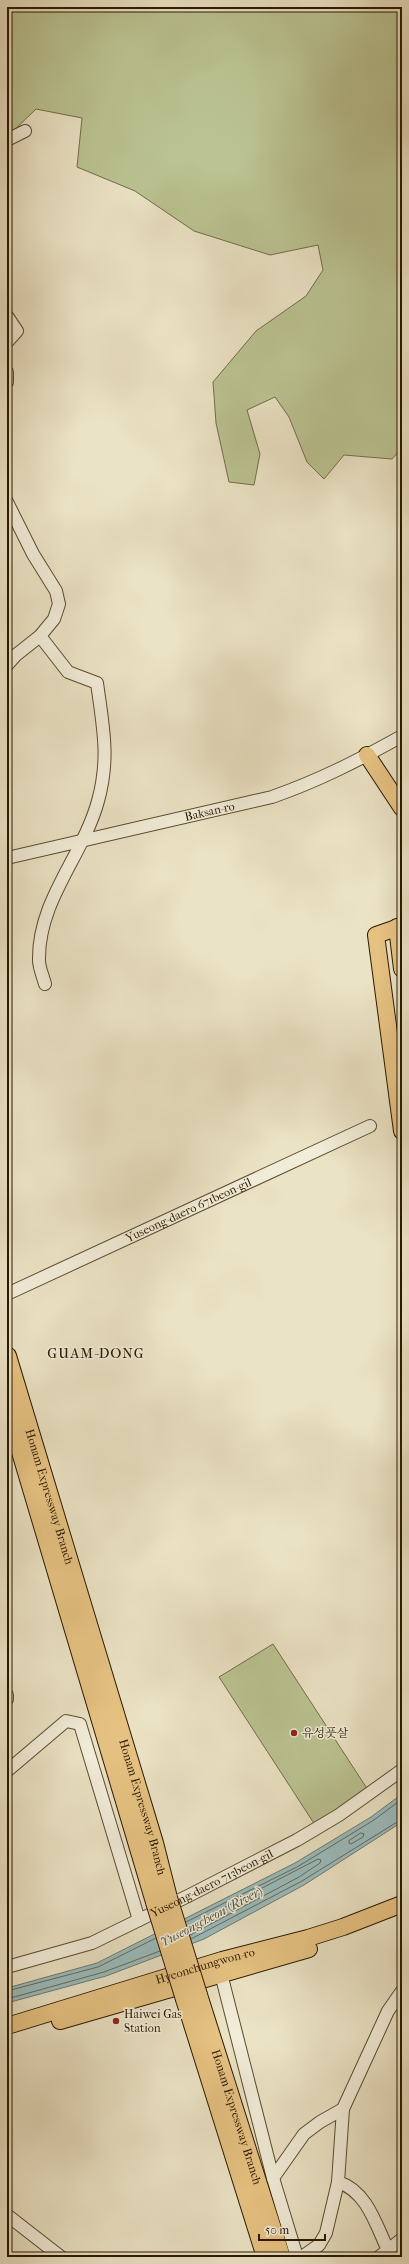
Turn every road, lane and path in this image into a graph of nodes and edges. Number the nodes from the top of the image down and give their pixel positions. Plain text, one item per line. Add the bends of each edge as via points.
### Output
1 (25, 131) dead end
2 (7, 140) edge
3 (7, 316) edge
4 (7, 342) edge
5 (7, 372) edge
6 (7, 382) edge
7 (7, 502) edge
8 (40, 636) junction
9 (7, 665) edge
10 (402, 736) edge
11 (367, 755) junction
12 (402, 808) edge
13 (81, 842) junction
14 (7, 858) edge
15 (399, 927) edge
16 (402, 969) edge
17 (45, 984) dead end
18 (370, 1126) dead end
19 (402, 1131) edge
20 (7, 1294) edge
21 (7, 1356) edge
22 (7, 1405) edge
23 (7, 1695) edge
24 (7, 1699) edge
25 (402, 1770) edge
26 (7, 1771) edge
27 (161, 1900) junction
28 (402, 1914) edge
29 (138, 1920) junction
30 (7, 1967) edge
31 (221, 1974) junction
32 (402, 1991) edge
33 (192, 1997) junction
34 (7, 2026) edge
35 (7, 2037) edge
36 (343, 2109) junction
37 (273, 2178) junction
38 (338, 2182) junction
39 (7, 2216) edge
40 (402, 2239) edge
41 (384, 2254) edge
42 (61, 2257) edge
43 (266, 2257) edge
44 (281, 2257) edge
45 (297, 2257) edge
46 (302, 2257) edge

1 - 2 street
3 - 4 street via 17,331
5 - 6 street
7 - 8 street via 33,554 56,591 59,604 54,619
8 - 9 street
8 - 13 street via 68,672 97,683 106,747 104,774 98,803
10 - 11 street, Baksan-ro
11 - 12 main road
11 - 13 street, Baksan-ro via 313,782 272,797
13 - 14 street, Baksan-ro
13 - 17 street via 47,908 39,961
15 - 16 main road
15 - 19 main road via 376,935
18 - 20 street, Yuseong-daero 671beon-gil
21 - 27 highway, Honam Expressway Branch via 154,1843
22 - 27 highway, Honam Expressway Branch
23 - 24 street
25 - 29 street, Yuseong-daero 713beon-gil via 339,1815 297,1840
26 - 29 street via 66,1721 80,1724
27 - 33 highway, Honam Expressway Branch, bridge
28 - 31 main road, Hyeonchungwon-ro via 306,1950
28 - 34 main road, Hyeonchungwon-ro via 222,1960
29 - 30 street, Yuseong-daero 713beon-gil via 92,1943
31 - 35 main road, Hyeonchungwon-ro
31 - 37 street
32 - 36 street via 388,2010
33 - 43 highway, Honam Expressway Branch
33 - 44 highway, Honam Expressway Branch
36 - 37 street via 304,2134
36 - 38 street
37 - 45 street
38 - 41 street via 346,2184 360,2194
38 - 46 street via 326,2233 319,2245
39 - 42 street
40 - 41 street

